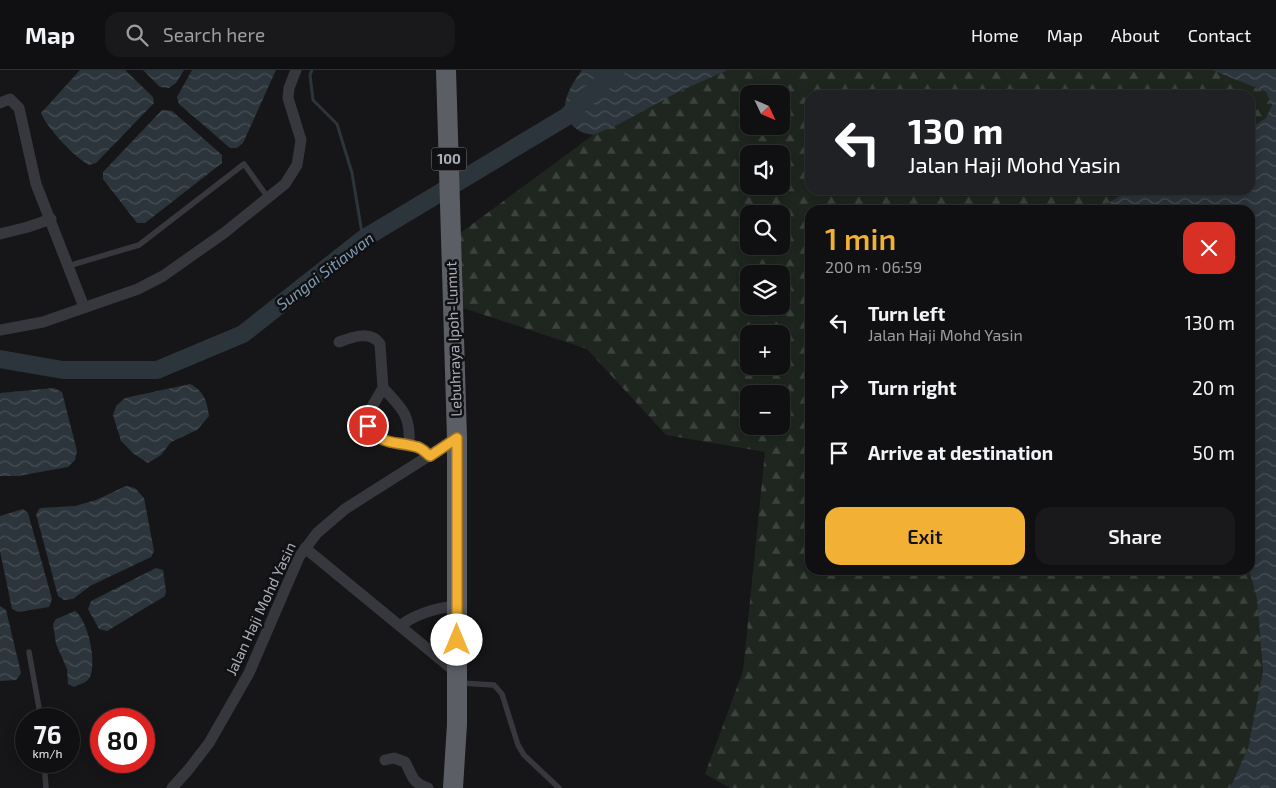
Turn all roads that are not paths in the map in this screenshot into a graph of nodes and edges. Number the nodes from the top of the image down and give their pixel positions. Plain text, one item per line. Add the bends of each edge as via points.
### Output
1 (296, 70) edge
2 (446, 70) edge
3 (0, 103) edge
4 (269, 199) junction
5 (51, 219) junction
6 (0, 234) edge
7 (68, 266) junction
8 (86, 306) junction
9 (0, 330) edge
10 (339, 342) dead end
11 (384, 388) junction
12 (457, 438) junction
13 (409, 446) junction
14 (430, 456) junction
15 (305, 548) junction
16 (457, 606) junction
17 (400, 626) junction
18 (29, 652) dead end
19 (457, 678) junction
20 (39, 708) edge
21 (385, 760) dead end
22 (45, 773) edge
23 (46, 788) edge
24 (172, 788) edge
25 (428, 788) edge
26 (453, 788) edge
27 (559, 788) edge

1 - 4 street via 288,98 301,140 297,165 286,184
2 - 12 highway, Lebuhraya Ipoh-Lumut / 100
3 - 5 street via 10,99 19,108 36,184
4 - 7 lane via 244,164 139,245
4 - 8 street via 163,276 138,289
5 - 6 street
5 - 7 street
7 - 8 street
8 - 9 street via 43,322
10 - 11 street via 356,335 378,341
11 - 13 street via 407,416
11 - 13 street via 367,415 368,426 382,440
12 - 14 street, Jalan Haji Mohd Yasin
12 - 16 highway, Lebuhraya Ipoh-Lumut / 100
13 - 14 street via 419,447
14 - 15 street, Jalan Haji Mohd Yasin via 345,509
15 - 17 street
15 - 24 street, Jalan Haji Mohd Yasin via 249,672 209,743
16 - 17 street via 428,611
16 - 19 highway, Lebuhraya Ipoh-Lumut / 100
17 - 19 street
18 - 20 lane
19 - 26 highway, Lebuhraya Ipoh-Lumut / 100
19 - 27 lane via 494,685 498,689 518,746
21 - 25 street via 394,758 405,762 415,782
22 - 23 lane

